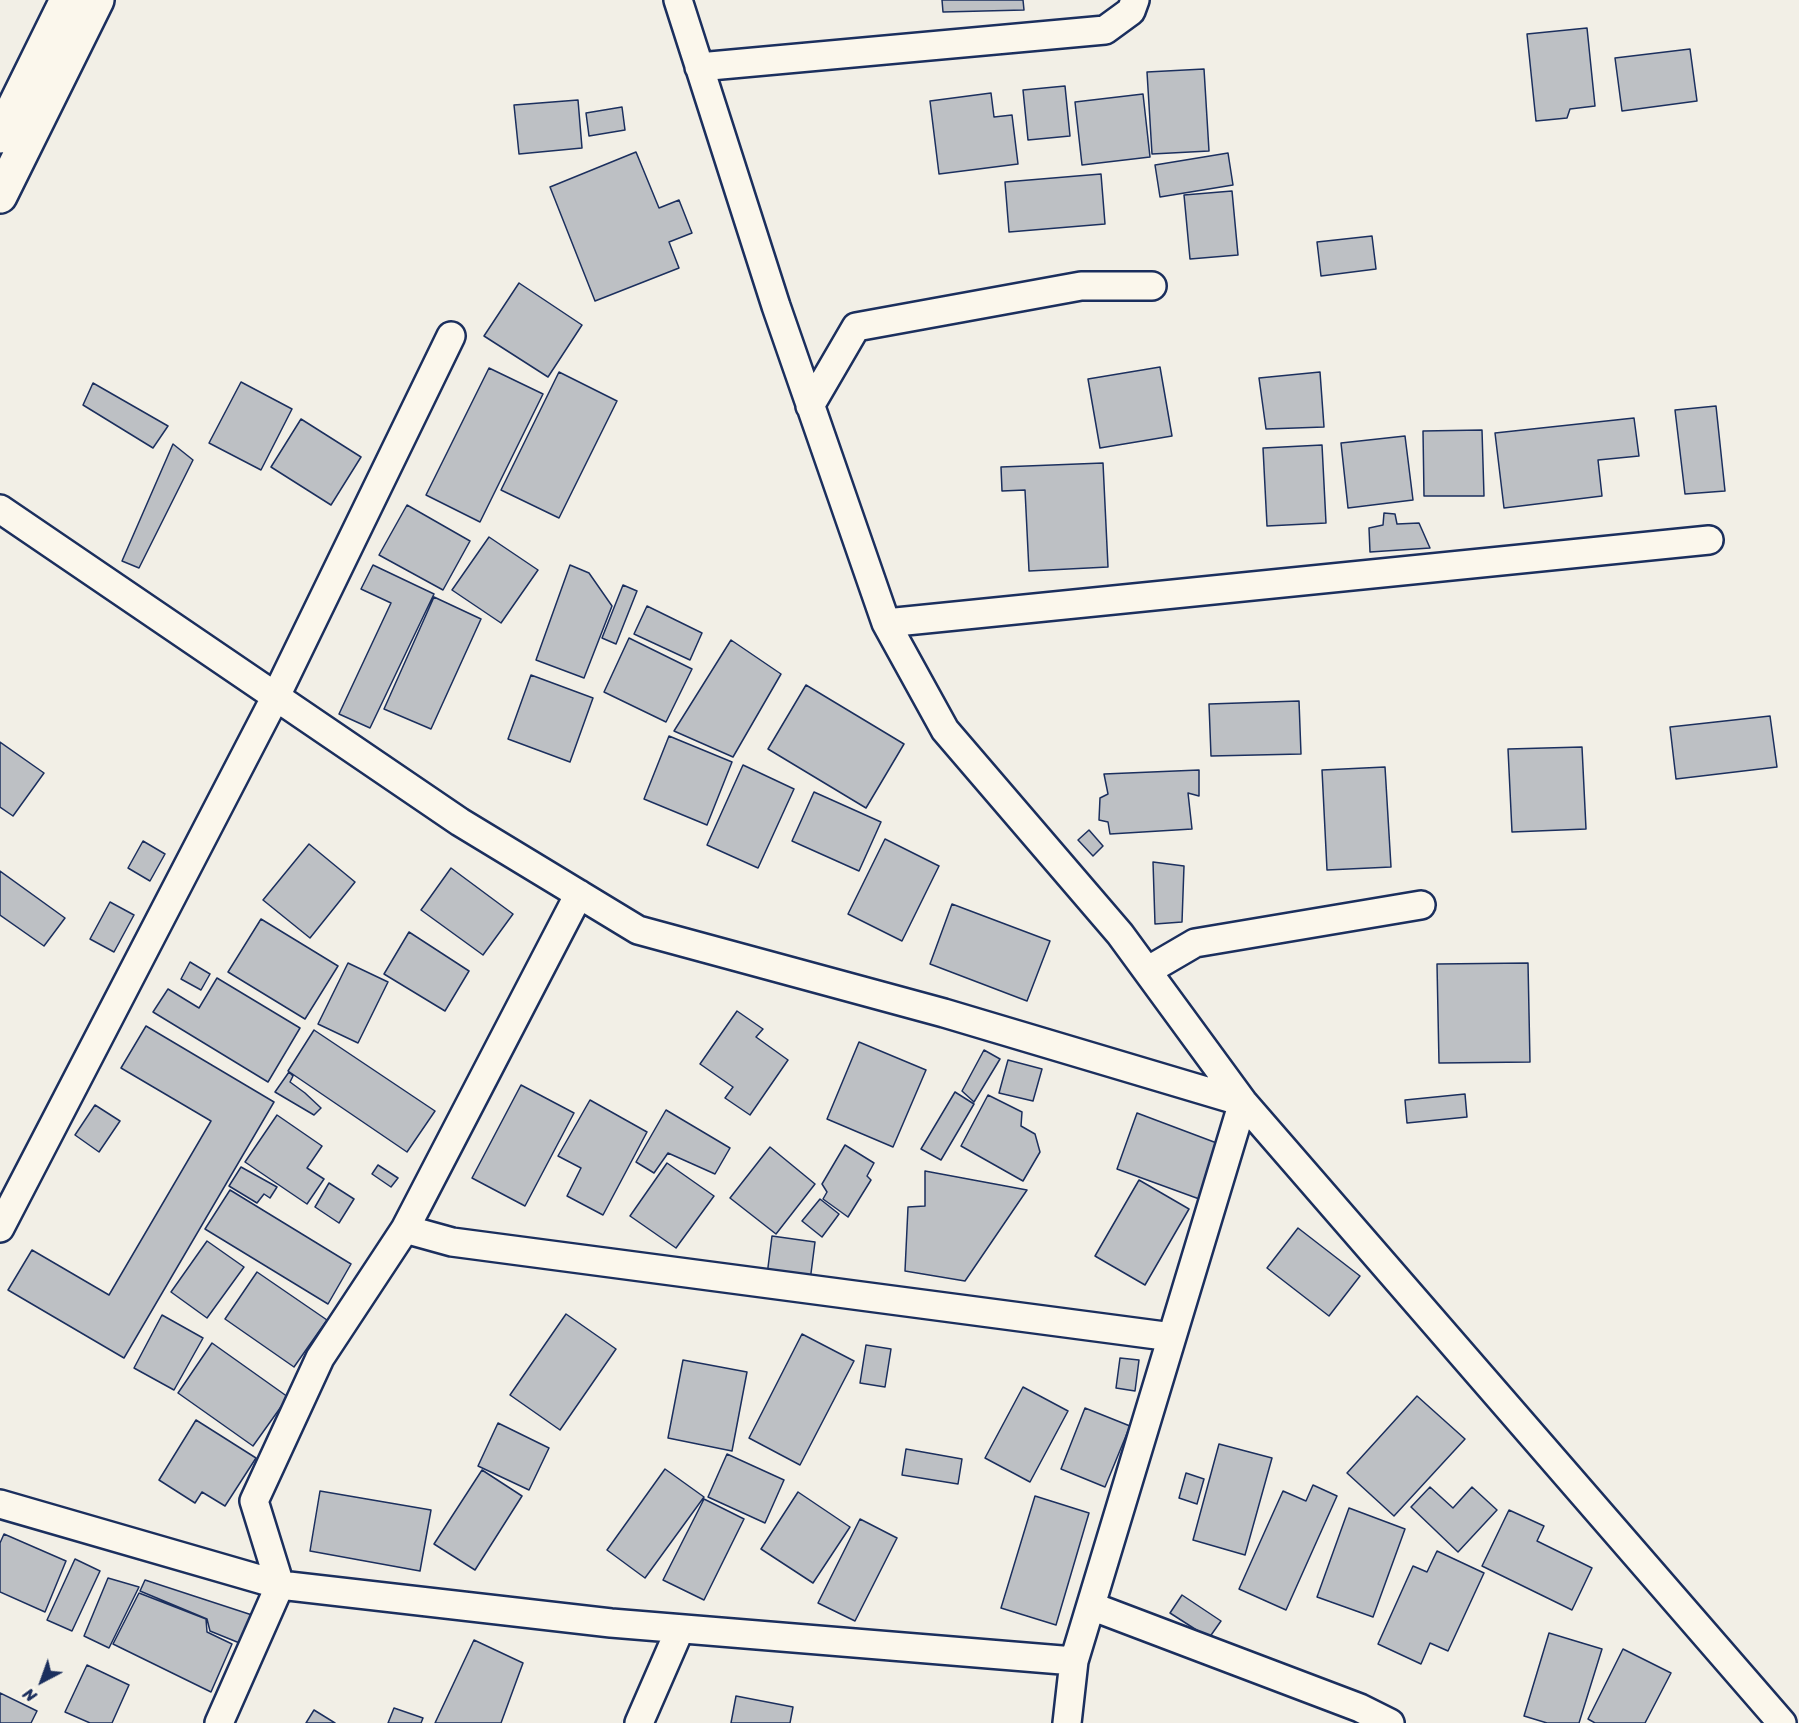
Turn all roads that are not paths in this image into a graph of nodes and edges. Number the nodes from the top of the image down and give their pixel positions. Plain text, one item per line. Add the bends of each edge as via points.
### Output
1 (67, 0) edge
2 (97, 0) edge
3 (678, 0) edge
4 (1135, 0) edge
5 (699, 67) junction
6 (0, 136) edge
7 (0, 196) edge
8 (1152, 286) dead end
9 (451, 336) dead end
10 (810, 406) junction
11 (0, 510) edge
12 (1709, 540) dead end
13 (886, 623) junction
14 (276, 696) junction
15 (579, 894) junction
16 (1421, 904) dead end
17 (1147, 971) junction
18 (1243, 1102) junction
19 (0, 1228) edge
20 (405, 1229) junction
21 (1172, 1337) junction
22 (0, 1504) edge
23 (280, 1585) junction
24 (1091, 1606) junction
25 (680, 1629) junction
26 (1074, 1661) junction
27 (219, 1723) edge
28 (639, 1723) edge
29 (1067, 1723) edge
30 (1390, 1723) edge
31 (1782, 1723) edge

1 - 6 main road
2 - 7 main road
3 - 5 street
4 - 5 street via 1131,11 1105,30
5 - 10 street
8 - 10 street via 1081,286 856,327
9 - 14 street
10 - 13 street
11 - 14 street
12 - 13 street
13 - 17 street via 945,730 1120,934
14 - 15 street via 460,822
14 - 19 street
15 - 18 street via 638,930 944,1013
15 - 20 street
16 - 17 street via 1195,943
17 - 18 street
18 - 21 street
18 - 31 street
20 - 21 street via 452,1242
20 - 23 street via 320,1358 254,1501
21 - 24 street
22 - 23 street
23 - 25 street
23 - 27 street
24 - 26 street
24 - 30 street via 1360,1708
25 - 26 street
25 - 28 street
26 - 29 street

